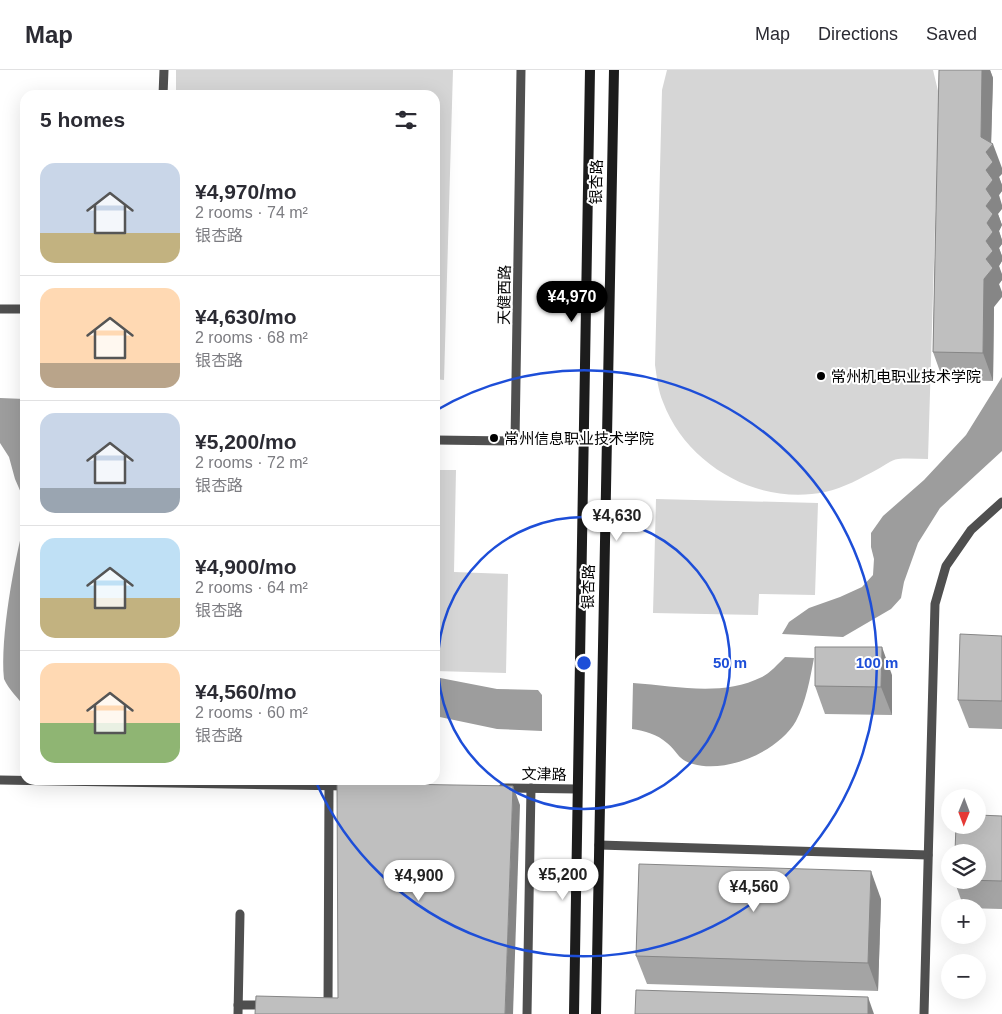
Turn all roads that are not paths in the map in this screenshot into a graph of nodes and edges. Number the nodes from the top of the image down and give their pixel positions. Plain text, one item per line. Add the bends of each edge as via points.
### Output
1 (164, 70) edge
2 (521, 70) edge
3 (590, 70) edge
4 (614, 70) edge
5 (163, 90) edge
6 (0, 309) edge
7 (20, 310) edge
8 (440, 440) edge
9 (1002, 502) edge
10 (0, 780) edge
11 (20, 780) edge
12 (274, 785) edge
13 (329, 786) junction
14 (358, 786) edge
15 (492, 788) edge
16 (531, 788) junction
17 (577, 788) junction
18 (599, 845) junction
19 (928, 855) junction
20 (240, 914) dead end
21 (278, 1005) edge
22 (318, 1006) edge
23 (238, 1009) edge
24 (527, 1014) edge
25 (574, 1014) edge
26 (596, 1014) edge
27 (924, 1014) edge

1 - 5 lane
2 - 8 lane, 天健西路 via 515,441
3 - 17 street, 银杏路
4 - 18 street, 银杏路
6 - 7 lane
9 - 19 lane via 971,530 946,566 935,604
10 - 11 lane
12 - 13 lane
13 - 14 lane
13 - 22 lane via 328,1006
15 - 16 lane, 文津路
16 - 17 lane, 文津路
16 - 24 lane
17 - 25 street, 银杏路
18 - 19 lane
18 - 26 street, 银杏路
19 - 27 lane
20 - 23 lane
21 - 23 lane

